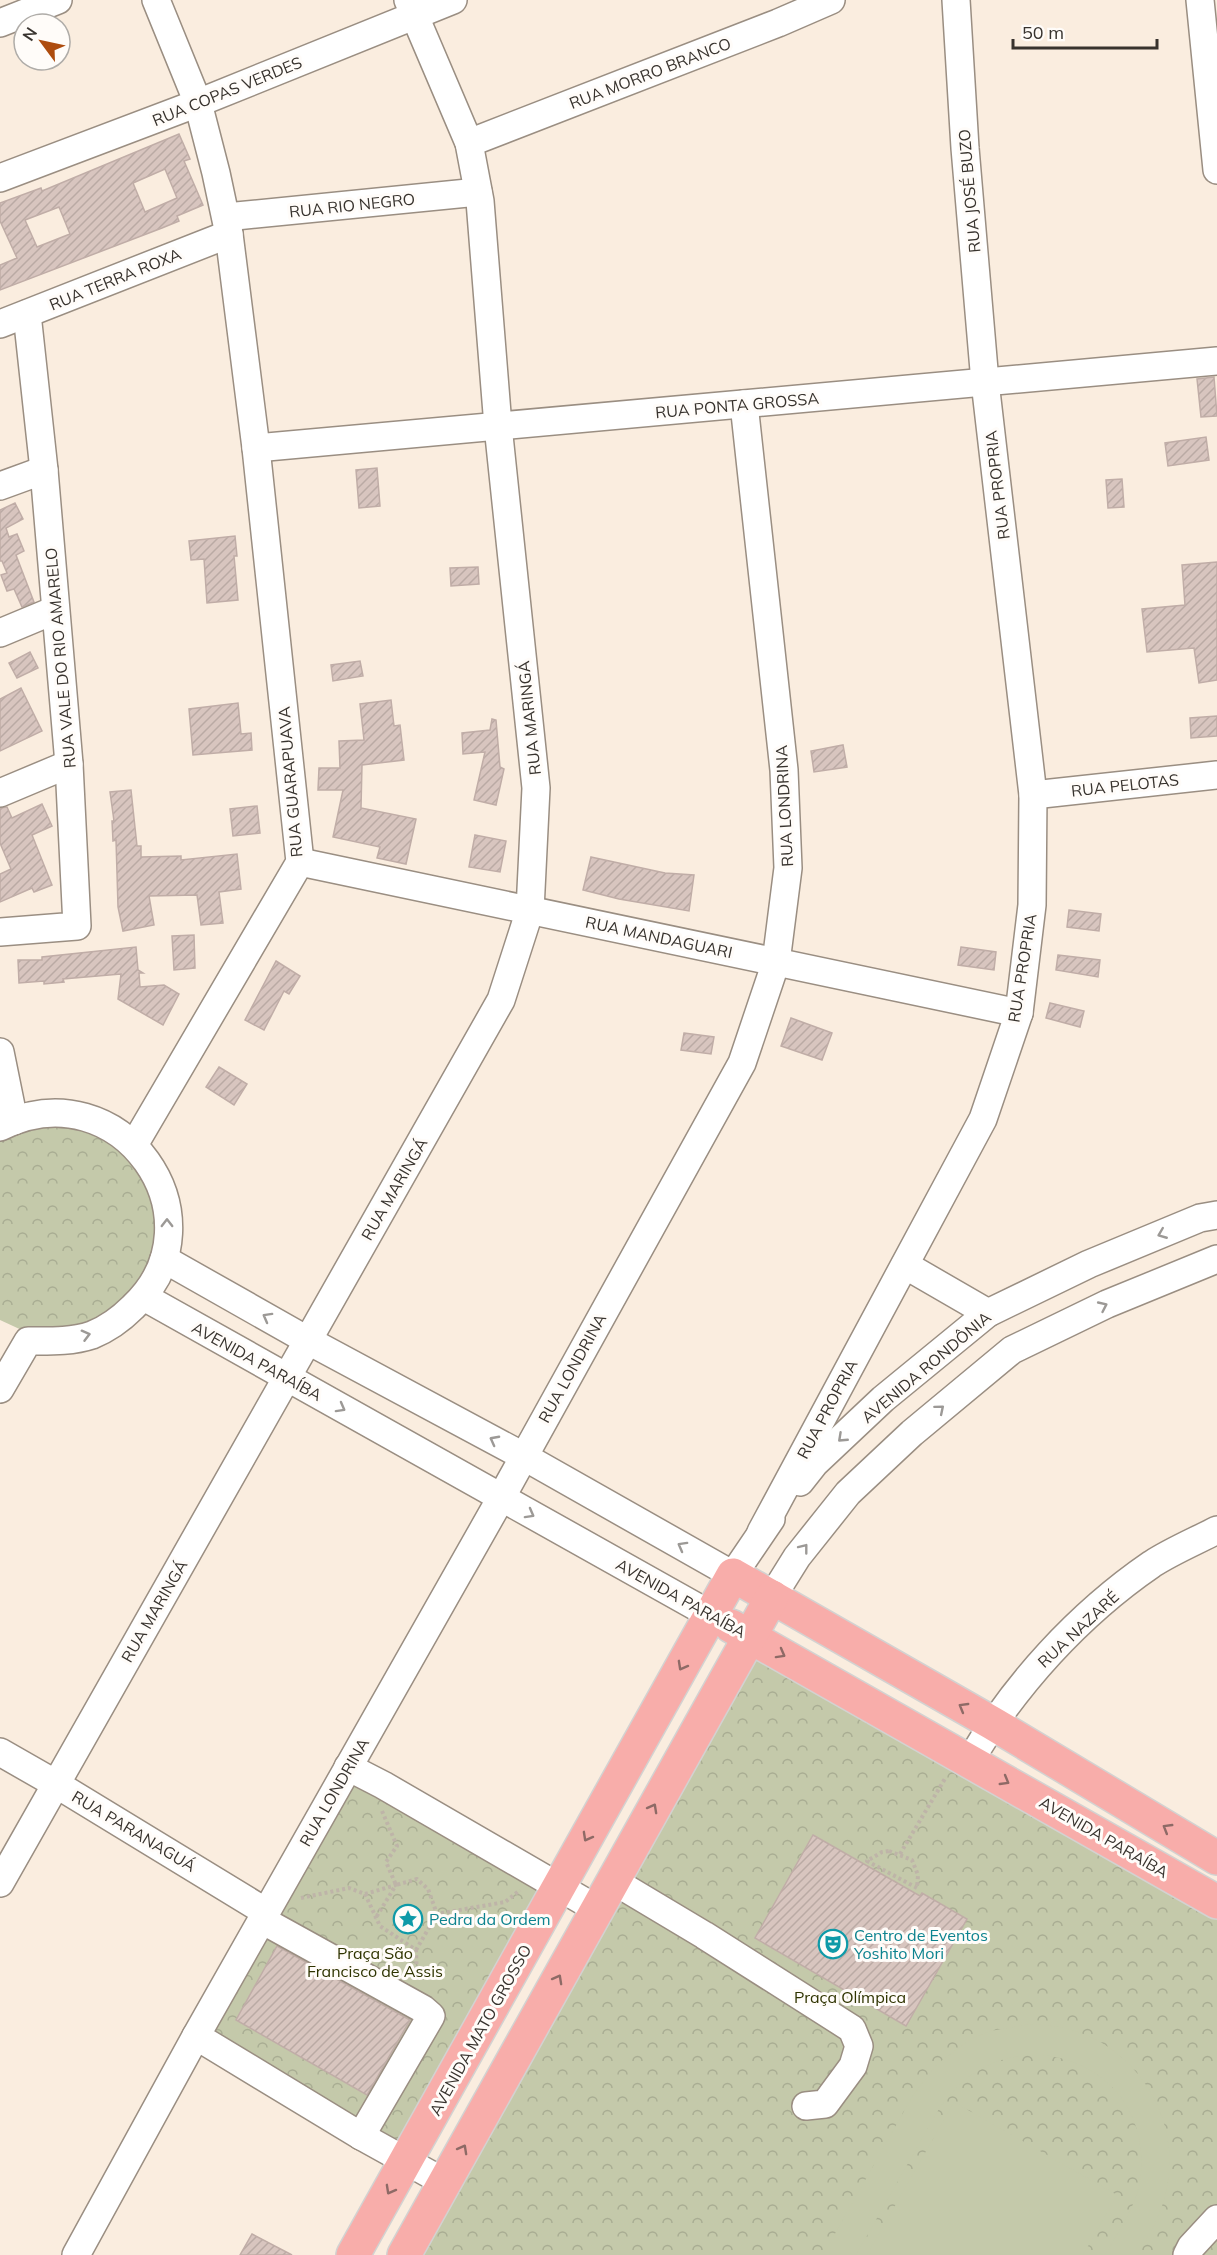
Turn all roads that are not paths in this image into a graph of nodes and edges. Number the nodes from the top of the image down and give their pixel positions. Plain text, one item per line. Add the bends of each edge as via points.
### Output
1 (58, 0) edge
2 (156, 0) edge
3 (453, 0) edge
4 (831, 0) edge
5 (956, 0) edge
6 (1200, 0) edge
7 (412, 8) edge
8 (0, 23) edge
9 (198, 103) junction
10 (469, 143) junction
11 (1217, 170) edge
12 (0, 178) edge
13 (478, 192) junction
14 (227, 226) junction
15 (27, 314) junction
16 (0, 324) edge
17 (1217, 361) edge
18 (985, 382) junction
19 (744, 404) junction
20 (498, 426) junction
21 (256, 448) junction
22 (44, 470) junction
23 (0, 486) edge
24 (55, 609) junction
25 (0, 633) edge
26 (69, 764) junction
27 (1217, 775) edge
28 (0, 793) edge
29 (1033, 795) junction
30 (300, 862) junction
31 (530, 910) junction
32 (0, 933) edge
33 (776, 962) junction
34 (1018, 1013) junction
35 (0, 1052) edge
36 (7, 1124) edge
37 (135, 1145) junction
38 (1217, 1215) edge
39 (164, 1259) junction
40 (1217, 1260) edge
41 (905, 1265) junction
42 (144, 1298) junction
43 (988, 1313) junction
44 (307, 1340) junction
45 (287, 1377) junction
46 (0, 1389) edge
47 (523, 1456) junction
48 (501, 1498) junction
49 (1217, 1530) edge
50 (761, 1532) junction
51 (733, 1575) junction
52 (772, 1597) junction
53 (711, 1615) junction
54 (749, 1636) junction
55 (992, 1723) junction
56 (0, 1752) edge
57 (965, 1758) junction
58 (348, 1767) junction
59 (56, 1784) junction
60 (1214, 1852) edge
61 (612, 1880) junction
62 (549, 1881) junction
63 (0, 1882) edge
64 (1204, 1894) edge
65 (597, 1909) junction
66 (266, 1912) junction
67 (196, 2036) junction
68 (806, 2106) dead end
69 (361, 2136) junction
70 (406, 2161) junction
71 (444, 2182) junction
72 (1217, 2218) edge
73 (76, 2255) edge
74 (353, 2255) edge
75 (404, 2255) edge
76 (1187, 2255) edge

1 - 8 street
2 - 9 street, RUA GUARAPUAVA
3 - 7 street, RUA COPAS VERDES
4 - 10 street, RUA MORRO BRANCO
5 - 18 street, RUA JOSÉ BUZO
6 - 11 street
7 - 9 street, RUA COPAS VERDES
7 - 10 street, RUA MARINGÁ
9 - 12 street, RUA COPAS VERDES
9 - 14 street, RUA GUARAPUAVA
10 - 13 street, RUA MARINGÁ
13 - 14 street, RUA RIO NEGRO
13 - 20 street, RUA MARINGÁ
14 - 15 street, RUA TERRA ROXA
14 - 21 street, RUA GUARAPUAVA
15 - 16 street, RUA TERRA ROXA
15 - 22 street, RUA VALE DO RIO AMARELO
17 - 18 street, RUA PONTA GROSSA
18 - 19 street, RUA PONTA GROSSA
18 - 29 street, RUA PROPRIA
19 - 20 street, RUA PONTA GROSSA
19 - 33 street, RUA LONDRINA via 784,770 788,868
20 - 21 street, RUA PONTA GROSSA
20 - 31 street, RUA MARINGÁ via 536,788
21 - 30 street, RUA GUARAPUAVA
22 - 23 street
22 - 24 street, RUA VALE DO RIO AMARELO
24 - 25 street
24 - 26 street, RUA VALE DO RIO AMARELO
26 - 28 street
26 - 32 street, RUA VALE DO RIO AMARELO via 77,926
27 - 29 street, RUA PELOTAS
29 - 34 street, RUA PROPRIA via 1032,905
30 - 31 street, RUA MANDAGUARI
30 - 37 street, RUA GUARAPUAVA
31 - 33 street, RUA MANDAGUARI
31 - 44 street, RUA MARINGÁ via 501,1000
33 - 34 street, RUA MANDAGUARI
33 - 47 street, RUA LONDRINA via 742,1064
34 - 41 street, RUA PROPRIA via 983,1119
35 - 36 street
36 - 37 street via 39,1114 79,1115 98,1121
39 -> 37 street via 167,1211 155,1173
38 -> 43 street, AVENIDA RONDÔNIA via 1200,1218 1089,1264
39 - 42 street
44 -> 39 street
52 -> 40 street via 797,1557 848,1493 912,1433 1012,1350 1107,1304
41 - 43 street
41 - 50 street, RUA PROPRIA
42 - 45 street, AVENIDA PARAÍBA
46 -> 42 street via 28,1341 91,1335 120,1320
43 -> 50 street, AVENIDA RONDÔNIA via 883,1400 815,1463
44 - 45 street, RUA MARINGÁ
47 -> 44 street
45 -> 48 street, AVENIDA PARAÍBA
45 - 59 street, RUA MARINGÁ
47 - 48 street, RUA LONDRINA
51 -> 47 street
48 -> 53 street, AVENIDA PARAÍBA
48 - 58 street, RUA LONDRINA
49 - 55 street, RUA NAZARÉ via 1153,1564 1093,1611 1037,1665
50 - 51 street, AVENIDA RONDÔNIA
51 - 52 main road
51 - 53 main road, AVENIDA RONDÔNIA
52 - 54 main road
55 -> 52 main road
53 - 54 main road, AVENIDA PARAÍBA
53 -> 62 main road, AVENIDA MATO GROSSO
54 -> 57 main road, AVENIDA PARAÍBA
61 -> 54 main road
55 - 57 street, RUA NAZARÉ
60 -> 55 main road
56 - 59 street, RUA PARANAGUÁ
57 -> 64 main road, AVENIDA PARAÍBA
58 - 62 street
58 - 66 street, RUA LONDRINA
59 - 63 street, RUA MARINGÁ
59 - 66 street, RUA PARANAGUÁ
60 - 64 street
61 - 65 main road
61 - 68 street via 852,2029 859,2046 853,2066 825,2104
62 - 65 street
62 - 70 main road, AVENIDA MATO GROSSO
71 -> 65 main road
66 - 67 street, RUA LONDRINA
66 - 69 street, RUA PARANAGUÁ via 431,2016
67 - 69 street
67 - 73 street, RUA LONDRINA
69 - 70 street
70 - 71 street
70 -> 74 main road, AVENIDA MATO GROSSO
71 - 75 main road
72 - 76 street

